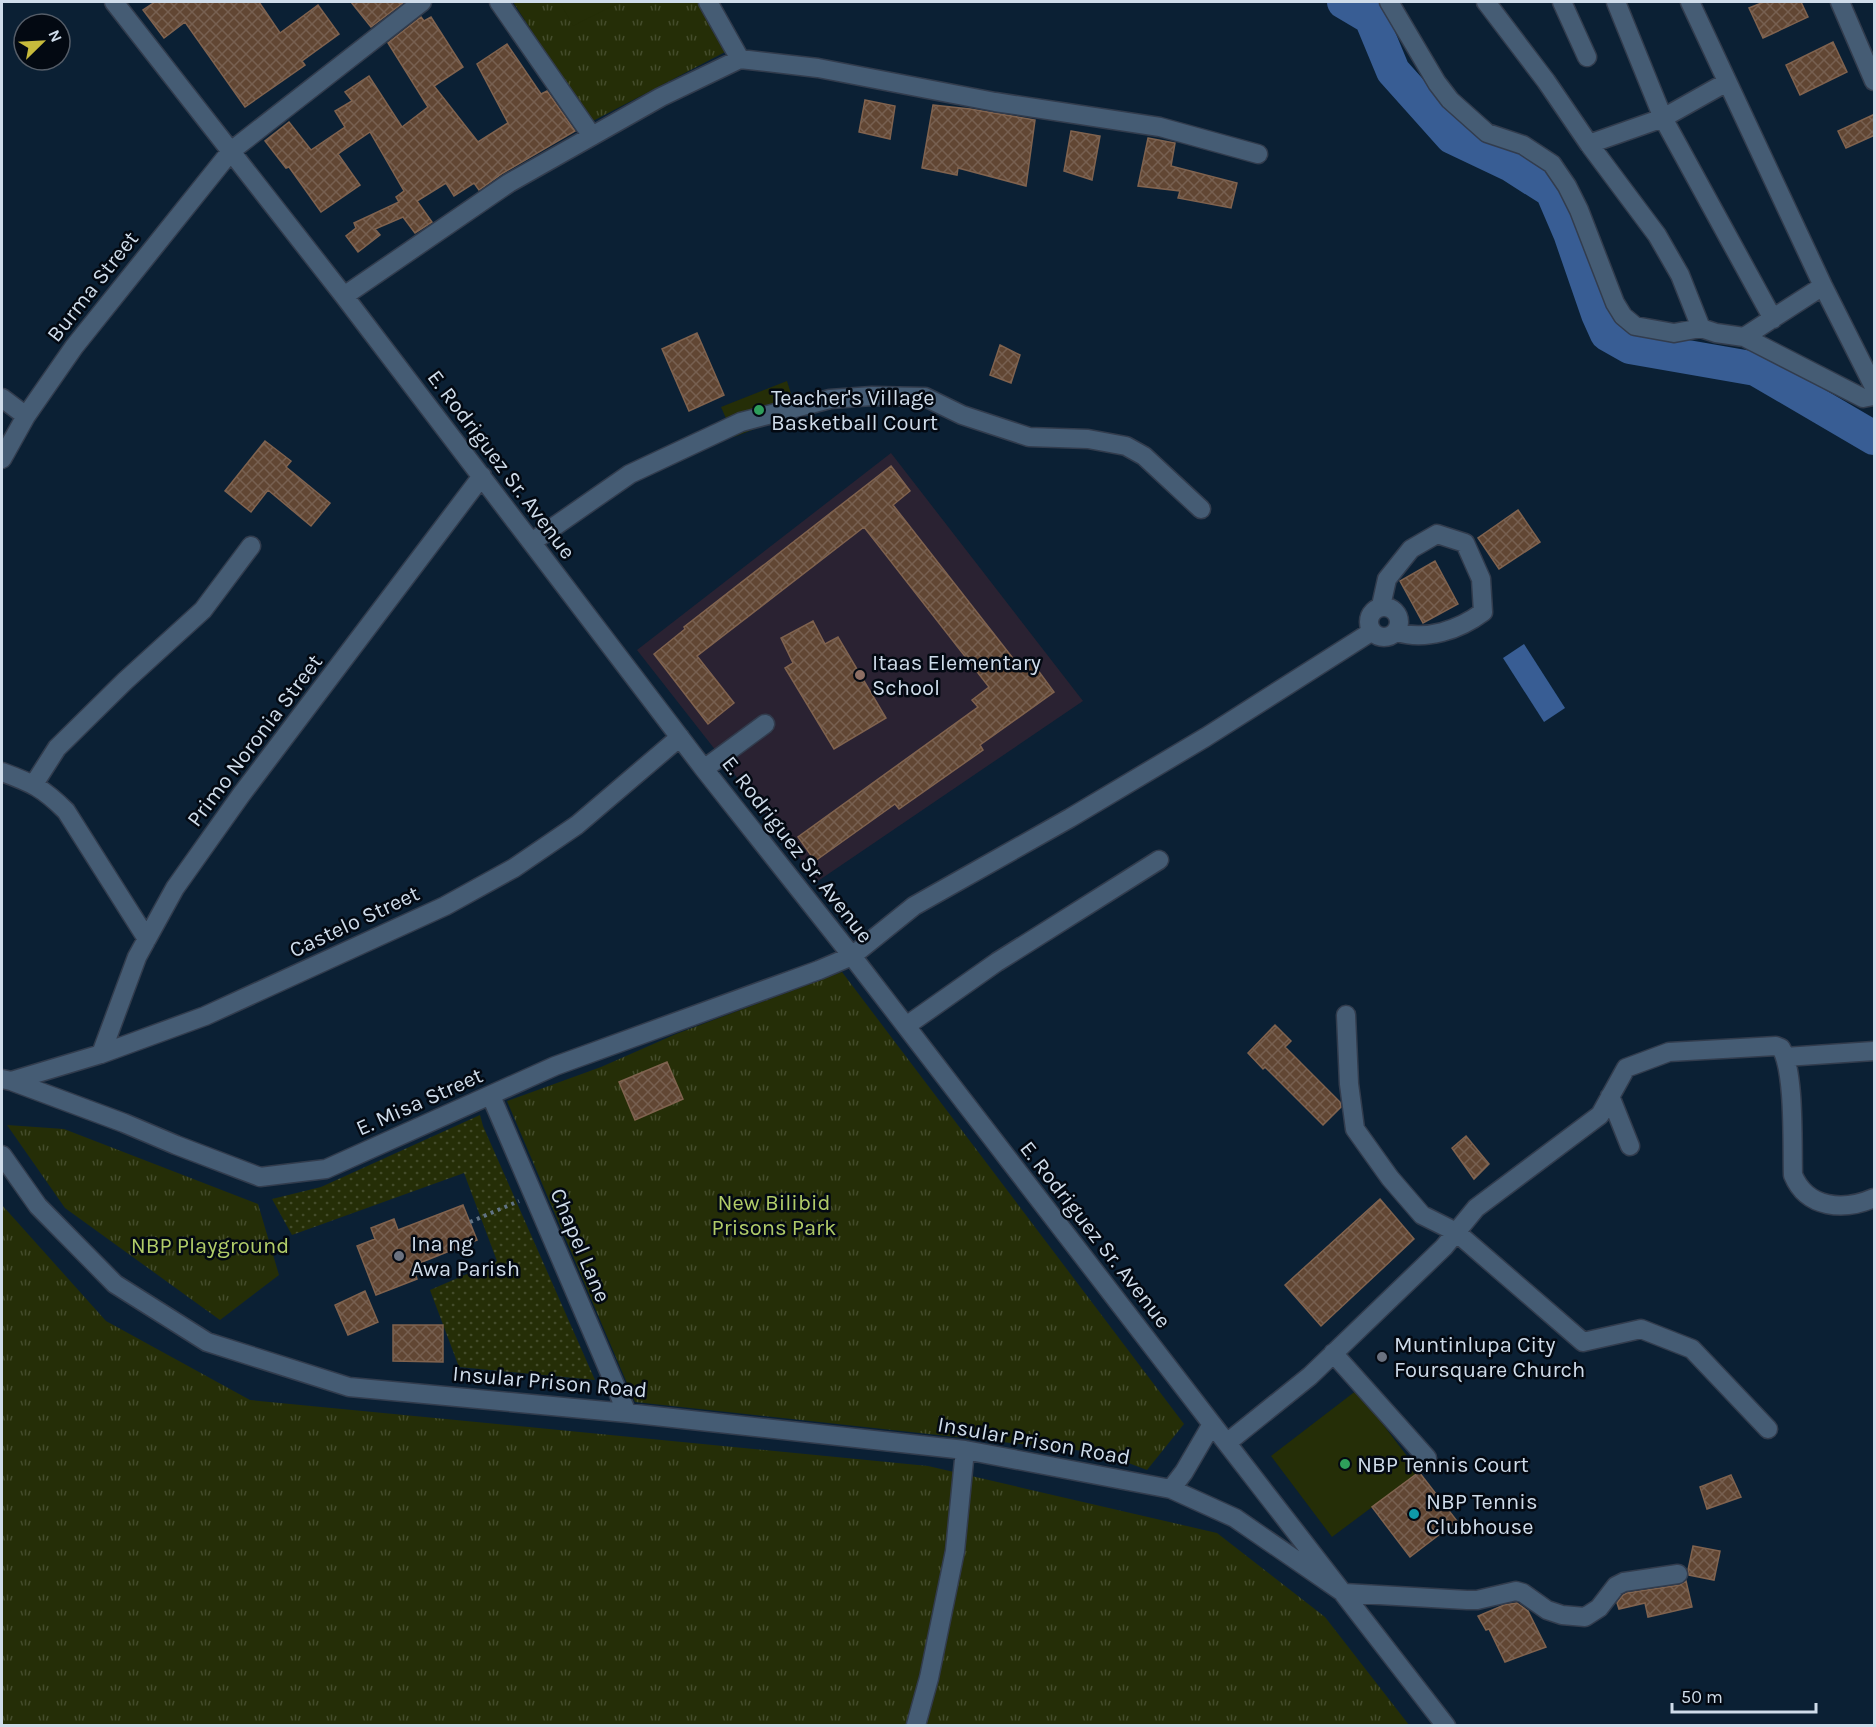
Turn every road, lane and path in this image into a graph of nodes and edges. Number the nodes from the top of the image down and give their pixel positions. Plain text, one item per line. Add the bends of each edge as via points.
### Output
1 (114, 2) edge
2 (422, 2) edge
3 (499, 2) edge
4 (708, 2) edge
5 (1389, 2) edge
6 (1486, 2) edge
7 (1562, 2) edge
8 (1616, 2) edge
9 (1690, 2) edge
10 (1840, 2) edge
11 (1587, 57) dead end
12 (740, 58) junction
13 (1875, 81) edge
14 (1726, 82) junction
15 (1663, 118) junction
16 (592, 136) junction
17 (1589, 144) junction
18 (231, 151) junction
19 (1258, 154) dead end
20 (1823, 286) junction
21 (344, 296) junction
22 (1773, 319) junction
23 (1701, 328) junction
24 (1744, 337) junction
25 (1875, 387) edge
26 (1875, 392) edge
27 (2, 398) edge
28 (27, 416) junction
29 (2, 459) edge
30 (482, 476) junction
31 (1201, 509) dead end
32 (532, 542) junction
33 (251, 546) dead end
34 (1381, 606) junction
35 (1371, 632) junction
36 (1397, 632) junction
37 (765, 724) dead end
38 (680, 737) junction
39 (704, 769) junction
40 (2, 772) edge
41 (34, 784) junction
42 (1159, 860) dead end
43 (147, 939) junction
44 (852, 956) junction
45 (1346, 1016) dead end
46 (906, 1026) junction
47 (1875, 1051) edge
48 (101, 1054) junction
49 (1785, 1058) junction
50 (6, 1080) edge
51 (491, 1096) junction
52 (1610, 1096) junction
53 (1630, 1146) dead end
54 (2, 1155) edge
55 (533, 1194) junction
56 (1875, 1198) edge
57 (470, 1222) dead end
58 (1456, 1232) junction
59 (1333, 1353) junction
60 (627, 1413) junction
61 (1212, 1424) junction
62 (1768, 1429) dead end
63 (1227, 1442) junction
64 (965, 1450) junction
65 (1427, 1458) dead end
66 (1171, 1489) junction
67 (1678, 1574) dead end
68 (1344, 1593) junction
69 (916, 1725) edge
70 (1446, 1725) edge

1 - 18 street, E. Rodriguez Sr. Avenue
2 - 18 street, Burma Street
3 - 16 street
4 - 12 street
5 - 23 street via 1450,100 1487,133 1523,145 1552,164 1579,210 1623,316 1635,326 1674,333
6 - 17 street
7 - 11 street
8 - 15 street
9 - 14 street
10 - 13 street
12 - 16 street
12 - 19 street via 1160,127
14 - 15 street
14 - 20 street
15 - 17 street
15 - 22 street
16 - 21 street via 509,183
17 - 23 street via 1657,235 1680,275
18 - 21 street, E. Rodriguez Sr. Avenue
18 - 28 street, Burma Street via 74,347
20 - 22 street
20 - 25 street
21 - 30 street, E. Rodriguez Sr. Avenue
22 - 24 street
23 - 24 street
24 - 26 street via 1863,398
27 - 28 street
28 - 29 street, Burma Street
30 - 32 street, E. Rodriguez Sr. Avenue
30 - 43 street, Primo Noronia Street via 241,795 175,888
31 - 32 street via 1144,456 1126,446 1088,439 1029,437 925,398 872,396 830,399 741,422 630,474
32 - 38 street, E. Rodriguez Sr. Avenue
33 - 41 street via 203,610 57,748
34 - 35 street via 1372,612 1368,622
34 - 36 street via 1393,609 1400,620
34 - 36 street via 1387,579 1411,549 1437,534 1466,543 1481,579 1483,612 1434,634
35 - 36 street via 1384,638
35 - 44 street, E. Misa Street via 1206,737 914,906
37 - 39 street
38 - 39 street, E. Rodriguez Sr. Avenue
38 - 48 street, Castelo Street via 577,825 514,868 445,906 205,1016
39 - 44 street, E. Rodriguez Sr. Avenue
40 - 41 street
41 - 43 street via 66,811
42 - 46 street
43 - 48 street, Primo Noronia Street
44 - 46 street, E. Rodriguez Sr. Avenue
44 - 51 street, E. Misa Street via 555,1066
45 - 58 street via 1355,1129 1422,1215
46 - 61 street, E. Rodriguez Sr. Avenue
47 - 49 street
48 - 50 street, Castelo Street
49 - 52 street via 1776,1046 1669,1052 1626,1068
49 - 56 street via 1791,1093 1793,1174 1797,1183 1803,1192 1821,1203 1839,1207
50 - 51 street, E. Misa Street via 260,1177 326,1169
51 - 55 street, Chapel Lane
52 - 53 street
52 - 58 street via 1600,1115 1476,1208
54 - 60 street, Insular Prison Road via 38,1206 115,1284 207,1342 349,1386
55 - 57 path
55 - 60 street, Chapel Lane
58 - 59 street
58 - 62 street via 1583,1342 1641,1329 1692,1349
59 - 63 street
59 - 65 street
60 - 64 street, Insular Prison Road
61 - 63 street, E. Rodriguez Sr. Avenue
61 - 66 street
63 - 68 street, E. Rodriguez Sr. Avenue
64 - 66 street, Insular Prison Road
64 - 69 street via 956,1551
66 - 68 street, Insular Prison Road via 1235,1518
67 - 68 street via 1624,1582 1585,1617 1562,1616 1516,1591 1477,1600
68 - 70 street, E. Rodriguez Sr. Avenue

